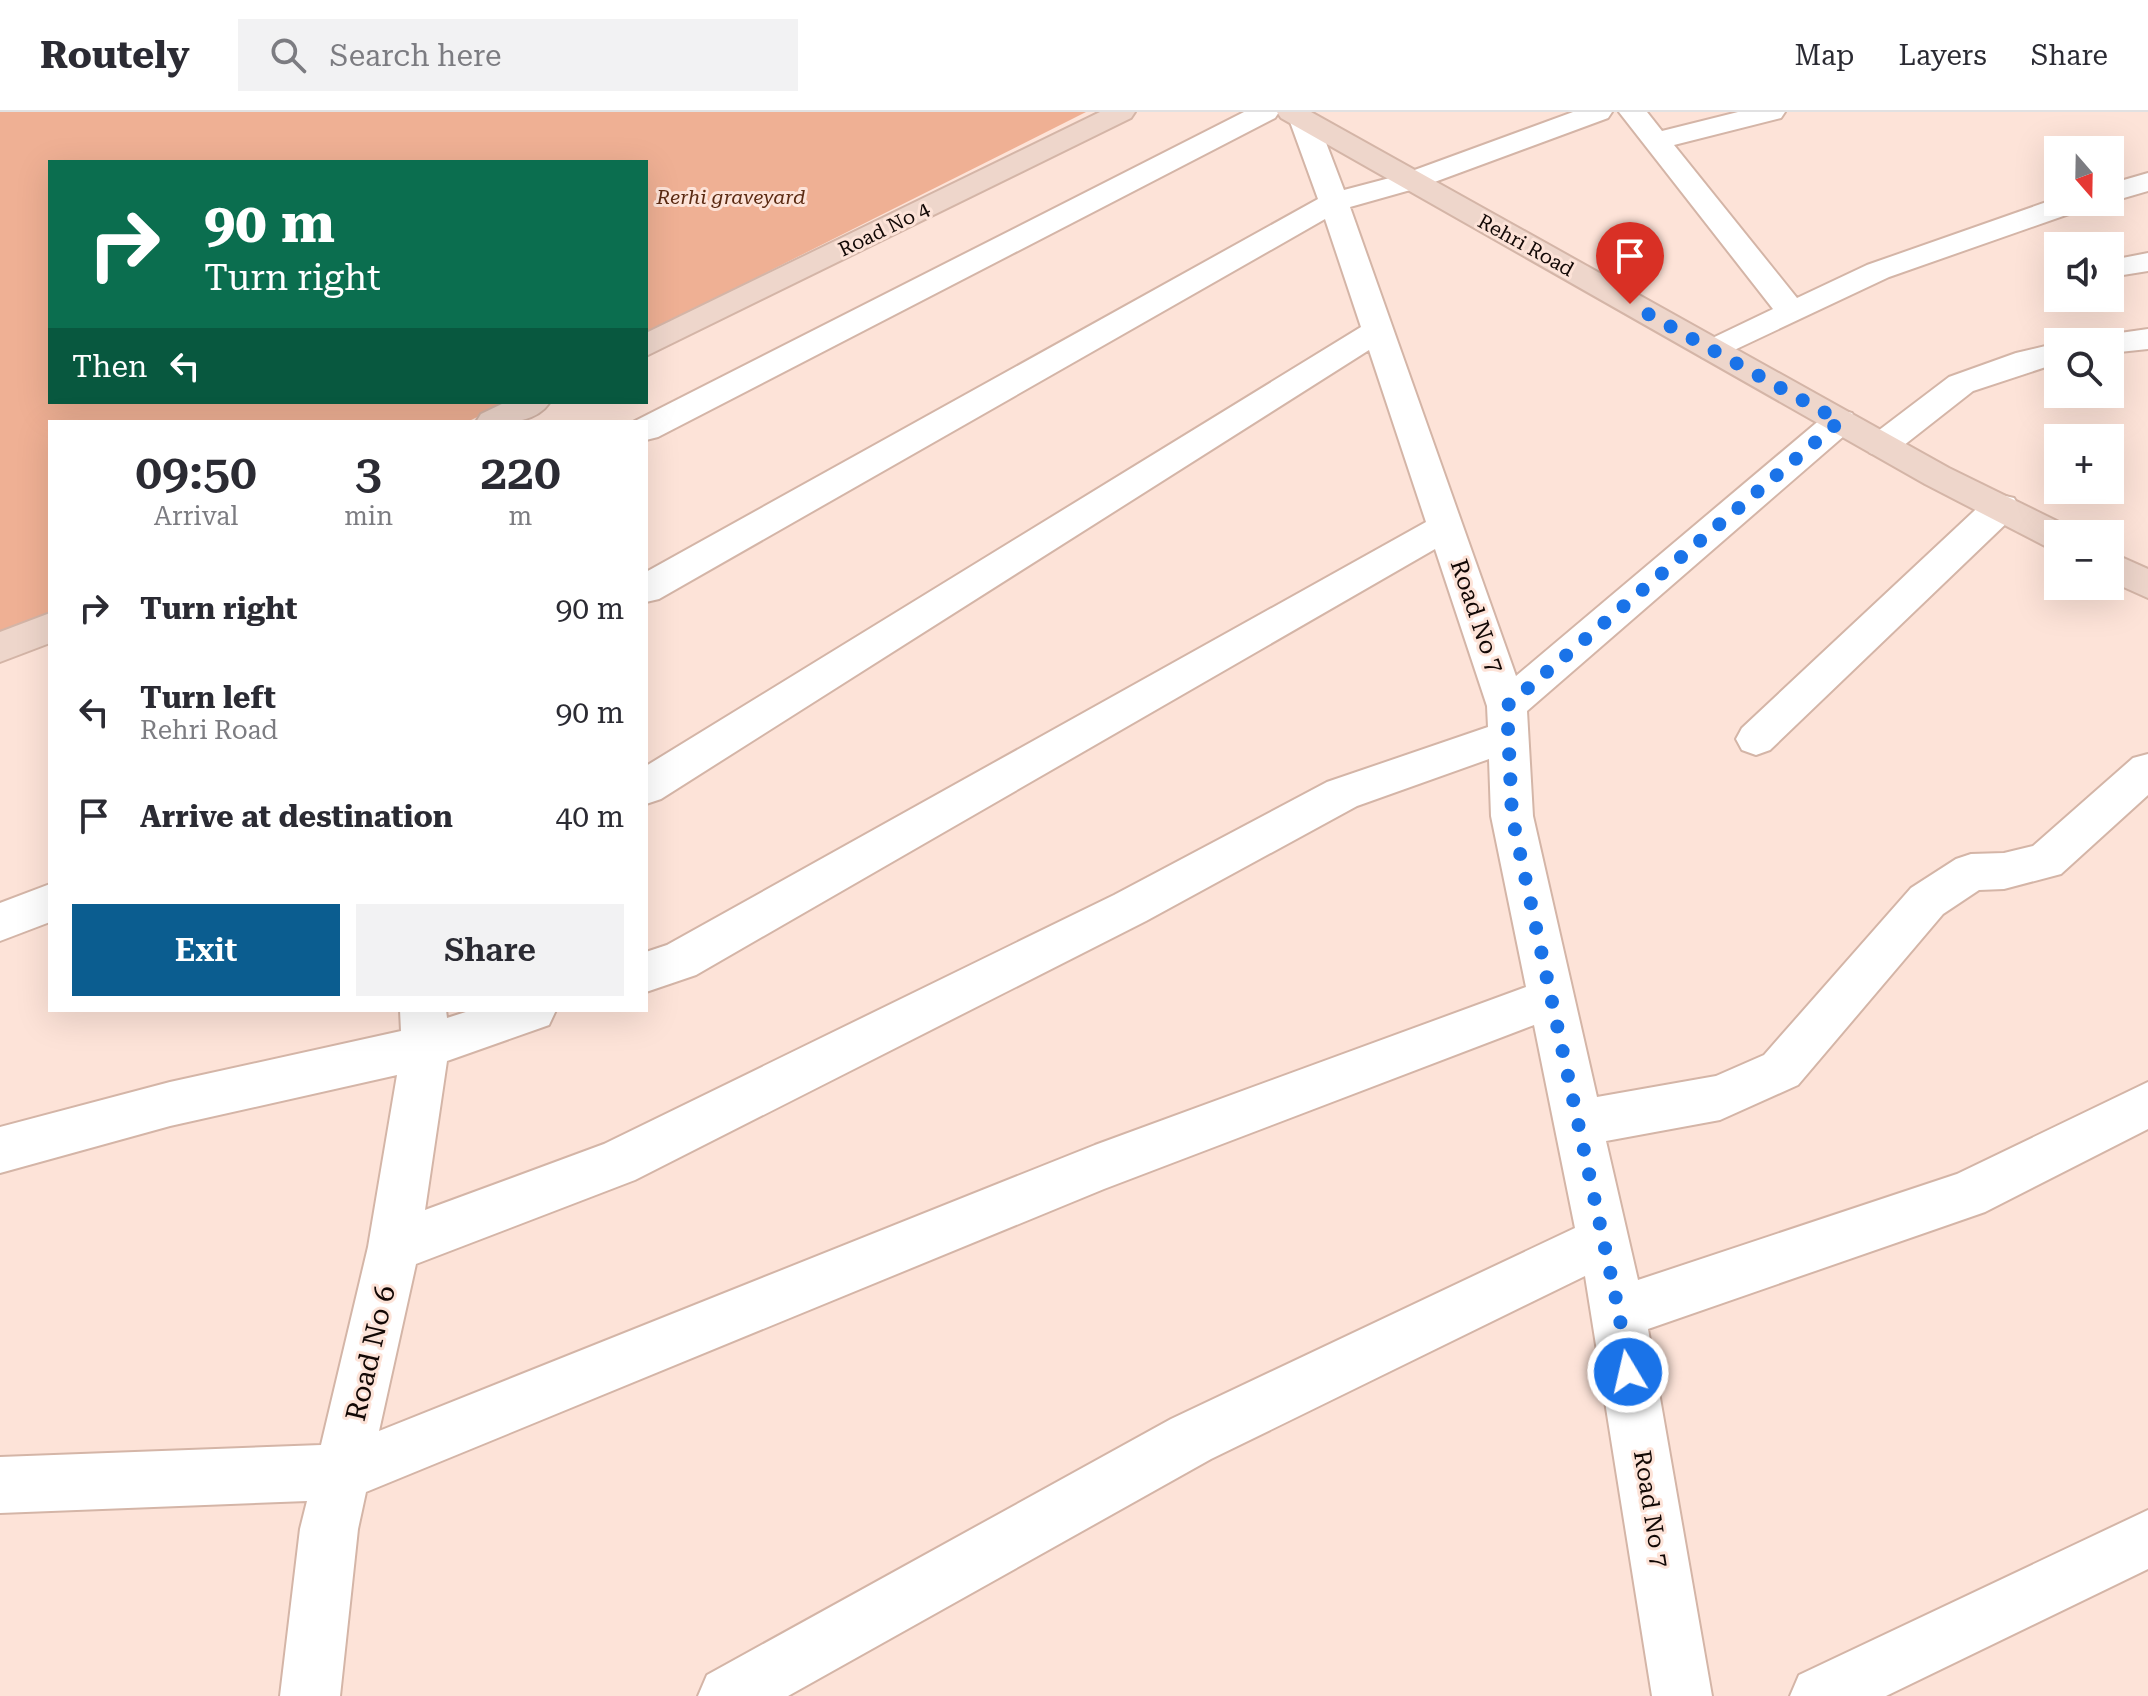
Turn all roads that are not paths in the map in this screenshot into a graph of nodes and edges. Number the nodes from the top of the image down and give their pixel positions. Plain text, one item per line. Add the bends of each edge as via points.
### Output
1 (1121, 112) edge
2 (1598, 112) edge
3 (1633, 112) edge
4 (1771, 112) edge
5 (1286, 114) edge
6 (1655, 141) junction
7 (1411, 181) junction
8 (2148, 182) edge
9 (2124, 189) edge
10 (1334, 202) junction
11 (2044, 213) edge
12 (1792, 312) junction
13 (1378, 330) junction
14 (2148, 339) edge
15 (2124, 342) edge
16 (648, 345) edge
17 (1713, 350) junction
18 (2044, 356) edge
19 (529, 404) edge
20 (497, 420) edge
21 (1840, 421) junction
22 (648, 428) edge
23 (1882, 445) junction
24 (2001, 507) junction
25 (1446, 527) junction
26 (2044, 530) edge
27 (2124, 572) edge
28 (2148, 585) edge
29 (648, 588) edge
30 (48, 628) edge
31 (0, 648) edge
32 (1508, 721) junction
33 (1756, 739) dead end
34 (2148, 770) edge
35 (648, 786) edge
36 (48, 904) edge
37 (0, 922) edge
38 (648, 971) edge
39 (1551, 998) junction
40 (521, 1012) edge
41 (424, 1028) edge
42 (2148, 1104) edge
43 (1577, 1123) junction
44 (0, 1150) edge
45 (1603, 1241) junction
46 (394, 1247) junction
47 (1619, 1313) junction
48 (342, 1473) junction
49 (0, 1485) edge
50 (2148, 1539) edge
51 (1679, 1695) edge
52 (310, 1696) edge
53 (728, 1696) edge
54 (1820, 1696) edge

1 - 16 street, Road No 4
2 - 7 street
3 - 6 street
4 - 6 street
5 - 7 street, Rehri Road
5 - 10 street, Road No 7
5 - 22 street
6 - 12 street
7 - 10 street
7 - 17 street, Rehri Road
8 - 9 street
10 - 13 street, Road No 7
10 - 29 street
11 - 12 street via 1878,271
12 - 17 street
13 - 25 street, Road No 7
13 - 35 street
14 - 15 street
17 - 21 street, Rehri Road
18 - 23 street via 1961,384
19 - 20 street
21 - 23 street, Rehri Road
21 - 32 street
23 - 24 street, Rehri Road
24 - 26 street, Rehri Road
24 - 33 street
25 - 32 street, Road No 7
25 - 38 street via 680,961
27 - 28 street
30 - 31 street
32 - 39 street, Road No 7 via 1512,816
32 - 46 street via 1342,794 1130,908 618,1163
34 - 43 street via 2046,861 1971,872 1927,901 1781,1070 1720,1098
36 - 37 street
39 - 43 street, Road No 7
39 - 48 street via 1095,1169
40 - 41 street
41 - 44 street
41 - 46 street, Road No 6
42 - 47 street via 1967,1195
43 - 45 street, Road No 7
45 - 47 street, Road No 7
45 - 53 street via 1191,1439
46 - 48 street, Road No 6
47 - 51 street, Road No 7
48 - 49 street
48 - 52 street, Road No 6 via 329,1529
50 - 54 street

